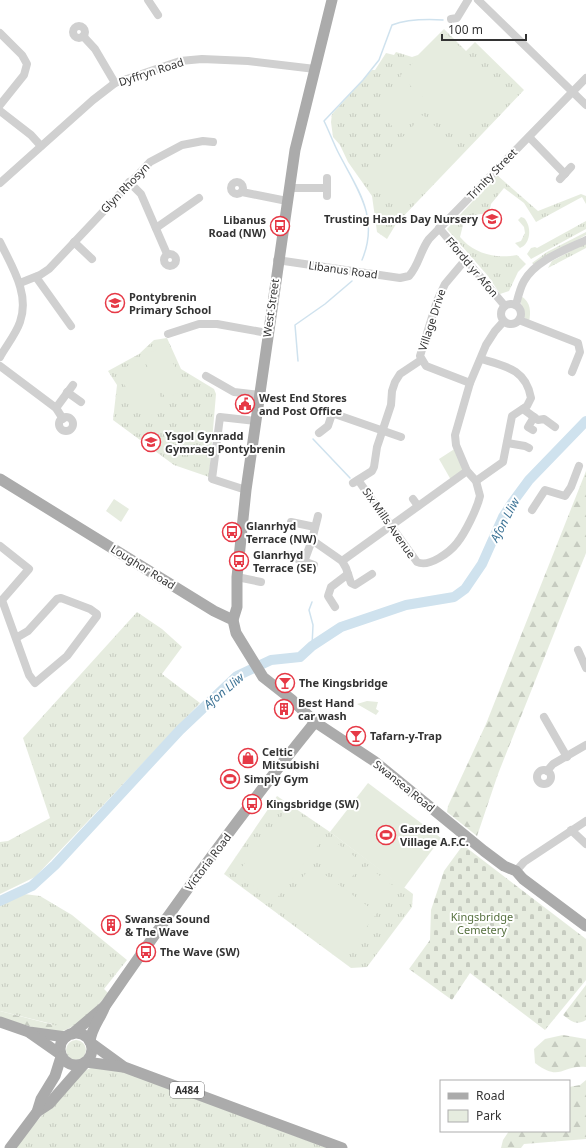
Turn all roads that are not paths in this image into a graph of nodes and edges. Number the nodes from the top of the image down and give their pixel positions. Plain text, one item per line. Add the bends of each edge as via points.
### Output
1 (148, 0) edge
2 (332, 0) edge
3 (468, 0) edge
4 (478, 0) edge
5 (158, 15) dead end
6 (451, 19) dead end
7 (0, 33) edge
8 (83, 36) dead end
9 (315, 69) junction
10 (586, 78) edge
11 (115, 83) junction
12 (572, 92) junction
13 (0, 105) edge
14 (586, 105) edge
15 (0, 111) edge
16 (529, 137) junction
17 (208, 144) dead end
18 (41, 146) junction
19 (566, 173) dead end
20 (328, 178) dead end
21 (129, 182) junction
22 (0, 183) edge
23 (289, 188) junction
24 (242, 192) dead end
25 (195, 198) dead end
26 (287, 201) junction
27 (156, 228) junction
28 (440, 228) junction
29 (586, 240) edge
30 (0, 242) edge
31 (74, 242) junction
32 (168, 254) dead end
33 (92, 259) dead end
34 (466, 259) junction
35 (277, 260) junction
36 (409, 276) joint
37 (36, 277) junction
38 (20, 283) junction
39 (516, 305) junction
40 (505, 306) junction
41 (519, 320) junction
42 (504, 321) junction
43 (72, 326) dead end
44 (267, 333) junction
45 (168, 334) dead end
46 (1, 354) edge
47 (481, 359) junction
48 (421, 360) junction
49 (0, 366) edge
50 (572, 372) dead end
51 (210, 375) dead end
52 (470, 383) junction
53 (73, 385) dead end
54 (68, 392) junction
55 (260, 395) junction
56 (81, 402) dead end
57 (56, 408) junction
58 (523, 409) junction
59 (534, 417) junction
60 (63, 418) dead end
61 (256, 421) junction
62 (555, 427) dead end
63 (533, 430) dead end
64 (383, 431) junction
65 (319, 433) dead end
66 (401, 437) dead end
67 (507, 443) junction
68 (529, 448) dead end
69 (580, 466) dead end
70 (467, 471) junction
71 (0, 479) edge
72 (476, 481) junction
73 (246, 490) junction
74 (413, 498) dead end
75 (418, 506) junction
76 (532, 510) dead end
77 (318, 516) dead end
78 (291, 522) dead end
79 (390, 525) junction
80 (316, 527) junction
81 (312, 540) junction
82 (0, 546) edge
83 (287, 555) dead end
84 (304, 561) junction
85 (342, 561) junction
86 (314, 565) dead end
87 (301, 570) dead end
88 (348, 574) junction
89 (372, 574) dead end
90 (238, 577) junction
91 (261, 582) dead end
92 (335, 607) dead end
93 (233, 620) junction
94 (16, 638) junction
95 (578, 656) dead end
96 (586, 668) edge
97 (544, 717) dead end
98 (315, 722) junction
99 (586, 745) edge
100 (567, 757) junction
101 (547, 771) dead end
102 (586, 821) edge
103 (571, 830) junction
104 (586, 844) edge
105 (516, 871) junction
106 (586, 926) edge
107 (105, 1006) junction
108 (0, 1022) edge
109 (29, 1032) junction
110 (69, 1035) junction
111 (90, 1042) junction
112 (61, 1056) junction
113 (86, 1062) junction
114 (124, 1066) junction
115 (37, 1112) junction
116 (10, 1148) edge
117 (342, 1148) edge

1 - 5 street
2 - 9 main road, West Street
3 - 6 street via 457,18
4 - 12 street
7 - 13 street via 25,59 27,68
8 - 11 street via 95,49
9 - 11 street, Dyffryn Road via 248,61 202,59 180,61
9 - 23 main road, West Street via 294,150
10 - 12 street, Trinity Street
11 - 18 street, Dyffryn Road
12 - 14 street
12 - 16 street, Trinity Street
15 - 18 street
16 - 19 street
16 - 28 street, Trinity Street
17 - 21 street, Glyn Rhosyn via 191,142 167,151 146,164
18 - 22 street, Dyffryn Road
20 - 23 street via 327,192
21 - 27 street via 141,194
21 - 31 street, Glyn Rhosyn
23 - 26 main road, West Street
24 - 26 street
25 - 27 street
26 - 35 main road, West Street
27 - 32 street
28 - 34 street, Ffordd yr Afon
28 - 36 street, Trinity Street via 422,248 415,269
29 - 39 street via 533,269 523,283
30 - 38 street
31 - 33 street
31 - 37 street, Glyn Rhosyn via 49,269
34 - 40 street, Ffordd yr Afon
34 - 48 street, Village Drive via 445,284 421,352
35 - 36 street, Libanus Road via 400,278
35 - 44 main road, West Street
37 - 38 street, Glyn Rhosyn
37 - 43 street
38 - 46 street via 24,302 20,322
39 - 40 street
39 - 41 street via 521,312
40 - 42 street via 501,315
41 - 42 street via 513,324
41 - 50 street via 578,343 580,352
42 - 47 street via 490,338
44 - 45 street via 217,324 199,324
44 - 55 main road, West Street
47 - 52 street
47 - 58 street via 521,375 530,388 531,398
48 - 52 street, Village Drive via 426,366
48 - 64 street via 400,374 395,382
49 - 57 street
51 - 55 street via 234,392
52 - 70 street via 455,435 456,445
53 - 54 street
54 - 56 street
54 - 57 street
55 - 61 main road, West Street
57 - 60 street
58 - 59 street
58 - 67 street via 512,416
59 - 62 street via 538,420 544,419
59 - 63 street via 528,427
61 - 73 main road, West Street
61 - 73 street via 220,416 212,479
64 - 65 street via 330,413 328,426
64 - 66 street
64 - 79 street, Six Mills Avenue via 372,471 356,482
67 - 68 street
67 - 72 street via 503,462
69 - 76 street via 565,496 545,490
70 - 72 street
70 - 75 street
71 - 93 main road, Loughor Road via 214,611
72 - 79 street, Six Mills Avenue via 480,496 461,536 452,548 426,564 417,562
73 - 90 main road, West Street
74 - 75 street
75 - 79 street
77 - 80 street
78 - 80 street
79 - 85 street
80 - 81 street
81 - 84 street
81 - 85 street
82 - 94 street via 29,569 2,600
83 - 84 street
84 - 86 street
84 - 87 street
85 - 88 street
88 - 89 street via 349,581 355,585
88 - 92 street via 331,587 328,596
90 - 91 street
90 - 93 main road, West Street via 237,607
93 - 98 main road, Swansea Road via 236,633 263,677
94 - 94 street via 28,631 57,600 62,598 97,614 67,656 35,683 29,675
95 - 96 street
97 - 100 street
98 - 105 main road, Swansea Road via 374,762 504,866
98 - 107 main road, Victoria Road via 174,908
99 - 100 street
100 - 101 street via 550,766
102 - 103 street
103 - 104 street
103 - 105 street via 524,862
105 - 106 main road, Swansea Road
107 - 110 main road, Victoria Road
107 - 111 main road, Victoria Road via 92,1031
108 - 109 main road
109 - 110 main road
109 - 112 main road
110 - 111 main road via 82,1034
110 - 112 main road via 60,1044
111 - 113 main road via 91,1054
111 - 114 main road, A484
112 - 113 main road via 71,1065
112 - 115 main road via 55,1076 41,1099
113 - 114 main road, A484
113 - 115 main road via 49,1104
114 - 117 main road, A484
115 - 116 main road

